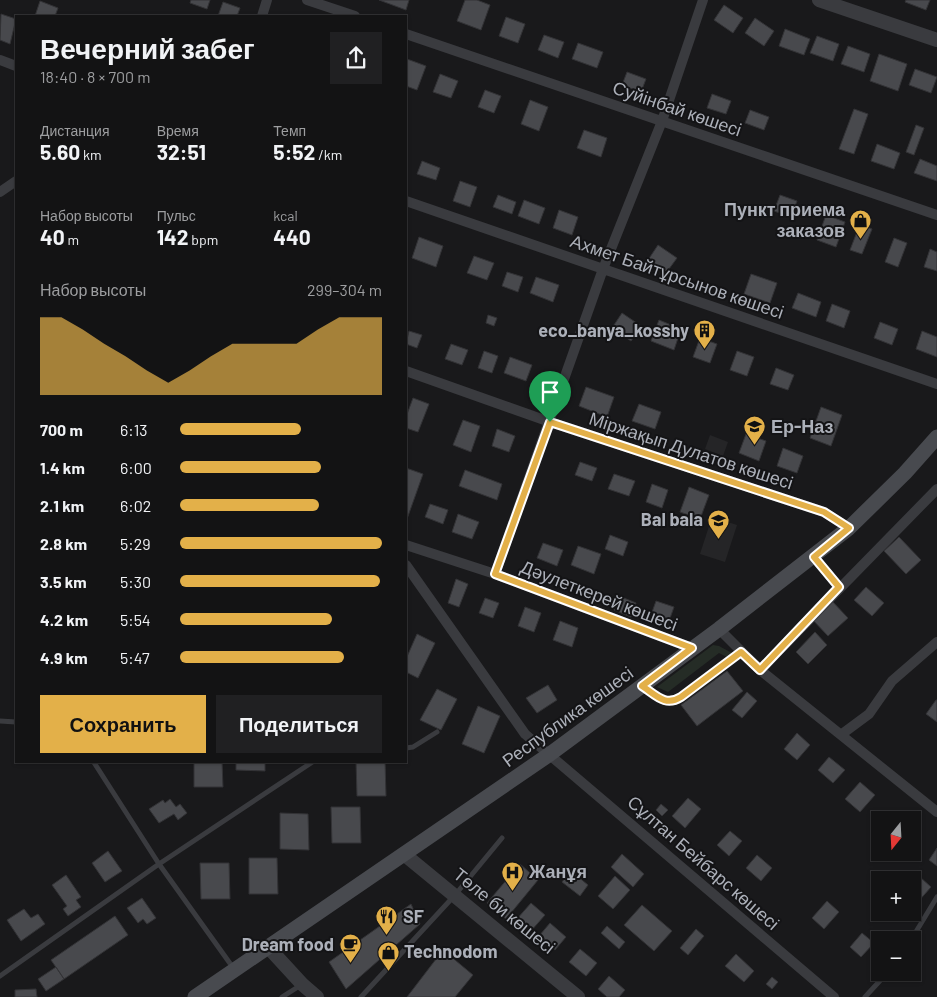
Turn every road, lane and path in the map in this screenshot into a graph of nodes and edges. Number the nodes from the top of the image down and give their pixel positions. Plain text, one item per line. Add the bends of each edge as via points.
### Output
1 (267, 0) edge
2 (307, 0) edge
3 (703, 0) edge
4 (819, 0) edge
5 (262, 15) edge
6 (352, 15) edge
7 (407, 34) edge
8 (937, 40) edge
9 (0, 60) edge
10 (15, 66) edge
11 (662, 121) junction
12 (15, 181) edge
13 (0, 192) edge
14 (407, 201) edge
15 (937, 215) edge
16 (603, 269) junction
17 (407, 371) edge
18 (937, 384) edge
19 (550, 422) junction
20 (937, 436) edge
21 (937, 489) edge
22 (849, 528) junction
23 (407, 545) edge
24 (814, 557) junction
25 (407, 566) edge
26 (495, 574) junction
27 (839, 587) junction
28 (719, 629) junction
29 (937, 642) edge
30 (692, 648) junction
31 (741, 652) junction
32 (760, 670) junction
33 (642, 686) junction
34 (0, 721) edge
35 (15, 722) edge
36 (437, 732) dead end
37 (842, 734) junction
38 (407, 748) edge
39 (550, 754) junction
40 (94, 763) edge
41 (311, 763) edge
42 (937, 812) edge
43 (502, 838) dead end
44 (405, 855) junction
45 (159, 864) junction
46 (455, 895) junction
47 (937, 897) edge
48 (916, 931) edge
49 (268, 947) junction
50 (234, 970) junction
51 (0, 976) edge
52 (880, 981) edge
53 (302, 984) junction
54 (195, 997) edge
55 (282, 997) edge
56 (317, 997) edge
57 (361, 997) edge
58 (578, 997) edge
59 (834, 997) edge
60 (865, 997) edge

1 - 5 street
2 - 6 street
3 - 11 street
4 - 8 street
7 - 11 street, Суйінбай көшесі
9 - 10 street
11 - 15 street, Суйінбай көшесі
11 - 16 street
12 - 13 street
14 - 16 street, Ахмет Байтұрсынов көшесі
16 - 18 street, Ахмет Байтұрсынов көшесі
16 - 19 street
17 - 19 street, Міржақып Дулатов көшесі
19 - 22 street, Міржақып Дулатов көшесі via 824,512
19 - 26 street
20 - 22 main road, Республика көшесі
21 - 27 street
22 - 24 main road, Республика көшесі
23 - 26 street, Дәулеткерей көшесі
24 - 27 street
24 - 28 main road, Республика көшесі
25 - 39 street, Сұлтан Бейбарс көшесі via 525,734
26 - 30 street, Дәулеткерей көшесі
27 - 32 street
28 - 30 main road, Республика көшесі
28 - 31 street
29 - 37 street via 892,681 869,714
30 - 33 main road, Республика көшесі
31 - 32 street
31 - 33 lane via 674,701 665,702
32 - 37 street
33 - 39 main road, Республика көшесі
34 - 35 lane
36 - 38 lane via 413,748
37 - 42 street
39 - 44 main road, Республика көшесі
39 - 59 street, Сұлтан Бейбарс көшесі
40 - 45 lane
41 - 45 lane
43 - 46 lane
44 - 46 street, Төле би көшесі
44 - 49 main road, Республика көшесі
45 - 50 lane
45 - 51 lane
46 - 57 lane
46 - 58 street, Төле би көшесі
47 - 48 lane
49 - 50 main road, Республика көшесі
49 - 53 street
50 - 54 main road, Республика көшесі
52 - 60 lane
53 - 55 lane
53 - 56 street

